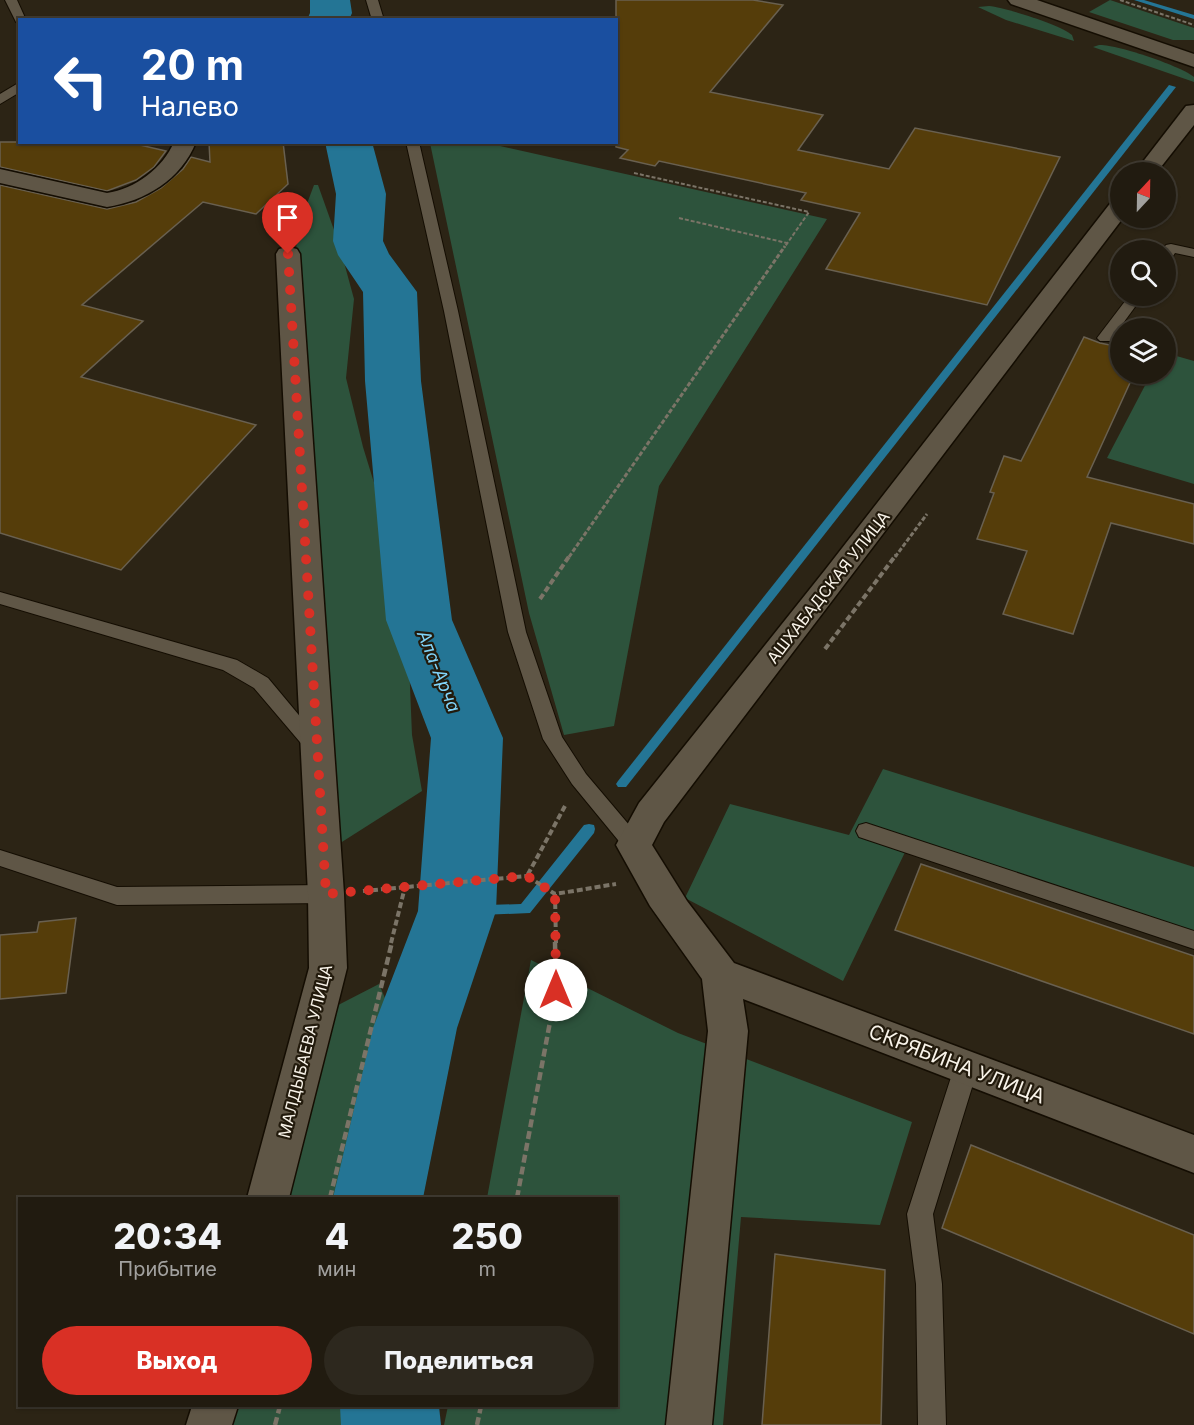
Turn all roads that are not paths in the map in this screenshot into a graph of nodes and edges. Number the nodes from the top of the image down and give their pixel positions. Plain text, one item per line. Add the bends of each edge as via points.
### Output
1 (11, 0) edge
2 (372, 0) edge
3 (1018, 0) edge
4 (19, 18) edge
5 (377, 18) edge
6 (1192, 58) edge
7 (18, 87) edge
8 (0, 100) edge
9 (1194, 111) edge
10 (184, 144) edge
11 (412, 144) edge
12 (1154, 162) edge
13 (0, 176) edge
14 (1110, 219) edge
15 (1176, 249) edge
16 (1194, 253) edge
17 (288, 254) dead end
18 (1129, 306) edge
19 (1105, 338) dead end
20 (0, 598) edge
21 (318, 750) junction
22 (866, 831) dead end
23 (634, 845) junction
24 (0, 858) edge
25 (326, 894) junction
26 (1194, 940) edge
27 (721, 974) junction
28 (966, 1068) junction
29 (1194, 1154) edge
30 (268, 1197) edge
31 (214, 1407) edge
32 (209, 1425) edge
33 (689, 1425) edge
34 (932, 1425) edge

1 - 4 lane
2 - 5 lane
3 - 6 street
7 - 8 lane
9 - 12 street
10 - 13 street via 178,158 148,185 117,200
11 - 23 lane via 517,632 553,739 579,778
14 - 23 street, АШХАБАДСКАЯ УЛИЦА via 651,813
15 - 16 lane
17 - 21 street, МАЛДЫБАЕВА УЛИЦА
18 - 19 lane
20 - 21 lane via 230,665 261,683
21 - 25 street, МАЛДЫБАЕВА УЛИЦА
22 - 26 lane
23 - 27 street via 673,913
24 - 25 lane via 117,896
25 - 30 street, МАЛДЫБАЕВА УЛИЦА via 328,969
27 - 28 street, СКРЯБИНА УЛИЦА
27 - 33 street via 728,1031
28 - 29 street, СКРЯБИНА УЛИЦА
28 - 34 lane via 920,1214 929,1284
31 - 32 street

